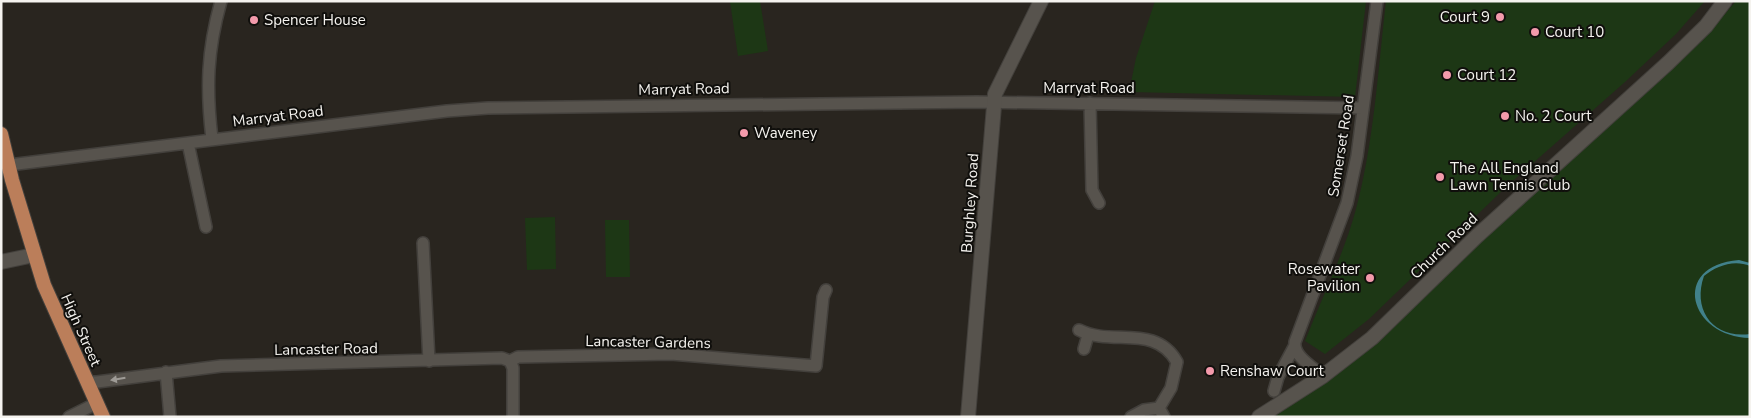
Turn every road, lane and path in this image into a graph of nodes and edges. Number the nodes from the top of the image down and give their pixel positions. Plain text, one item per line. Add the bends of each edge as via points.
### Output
1 (221, 1) edge
2 (1041, 1) edge
3 (1377, 1) edge
4 (1725, 1) edge
5 (994, 102) junction
6 (1090, 103) junction
7 (1363, 108) junction
8 (1, 134) edge
9 (212, 139) junction
10 (188, 143) junction
11 (9, 165) junction
12 (1099, 202) dead end
13 (206, 227) dead end
14 (423, 243) dead end
15 (34, 255) junction
16 (1, 262) edge
17 (826, 290) dead end
18 (1294, 347) junction
19 (1084, 350) dead end
20 (429, 361) junction
21 (510, 361) junction
22 (166, 372) junction
23 (1322, 376) junction
24 (87, 382) junction
25 (1274, 391) dead end
26 (97, 403) junction
27 (1162, 412) edge
28 (69, 417) edge
29 (103, 417) edge
30 (170, 417) edge
31 (513, 417) edge
32 (968, 417) edge
33 (1131, 417) edge
34 (1259, 417) edge

1 - 9 street via 213,30 207,78
2 - 5 street, Burghley Road via 996,90
3 - 7 street, Somerset Road
4 - 23 street, Church Road via 1706,26 1668,63 1477,236 1372,338
5 - 6 street, Marryat Road
5 - 9 street, Marryat Road via 488,108
5 - 32 street, Burghley Road
6 - 7 street, Marryat Road
6 - 12 street via 1092,190
7 - 18 street, Somerset Road via 1347,203
8 - 11 main road, High Street
9 - 10 street, Marryat Road
10 - 11 street, Marryat Road
10 - 13 street
11 - 15 main road, High Street
14 - 20 street
15 - 16 street
15 - 24 main road, High Street via 52,306
17 - 21 street, Lancaster Gardens via 816,371 671,354 518,357
18 - 23 street
18 - 25 street, Somerset Road
19 - 27 street via 1083,332 1148,339 1165,346 1177,362
20 - 21 street, Lancaster Road via 502,358
20 - 22 street, Lancaster Road via 221,366
21 - 31 street via 513,368
22 -> 24 street, Lancaster Road
22 - 30 street
23 - 34 street, Church Road
24 - 26 main road, High Street
26 - 28 street
26 - 29 main road, High Street
27 - 33 street via 1144,410

